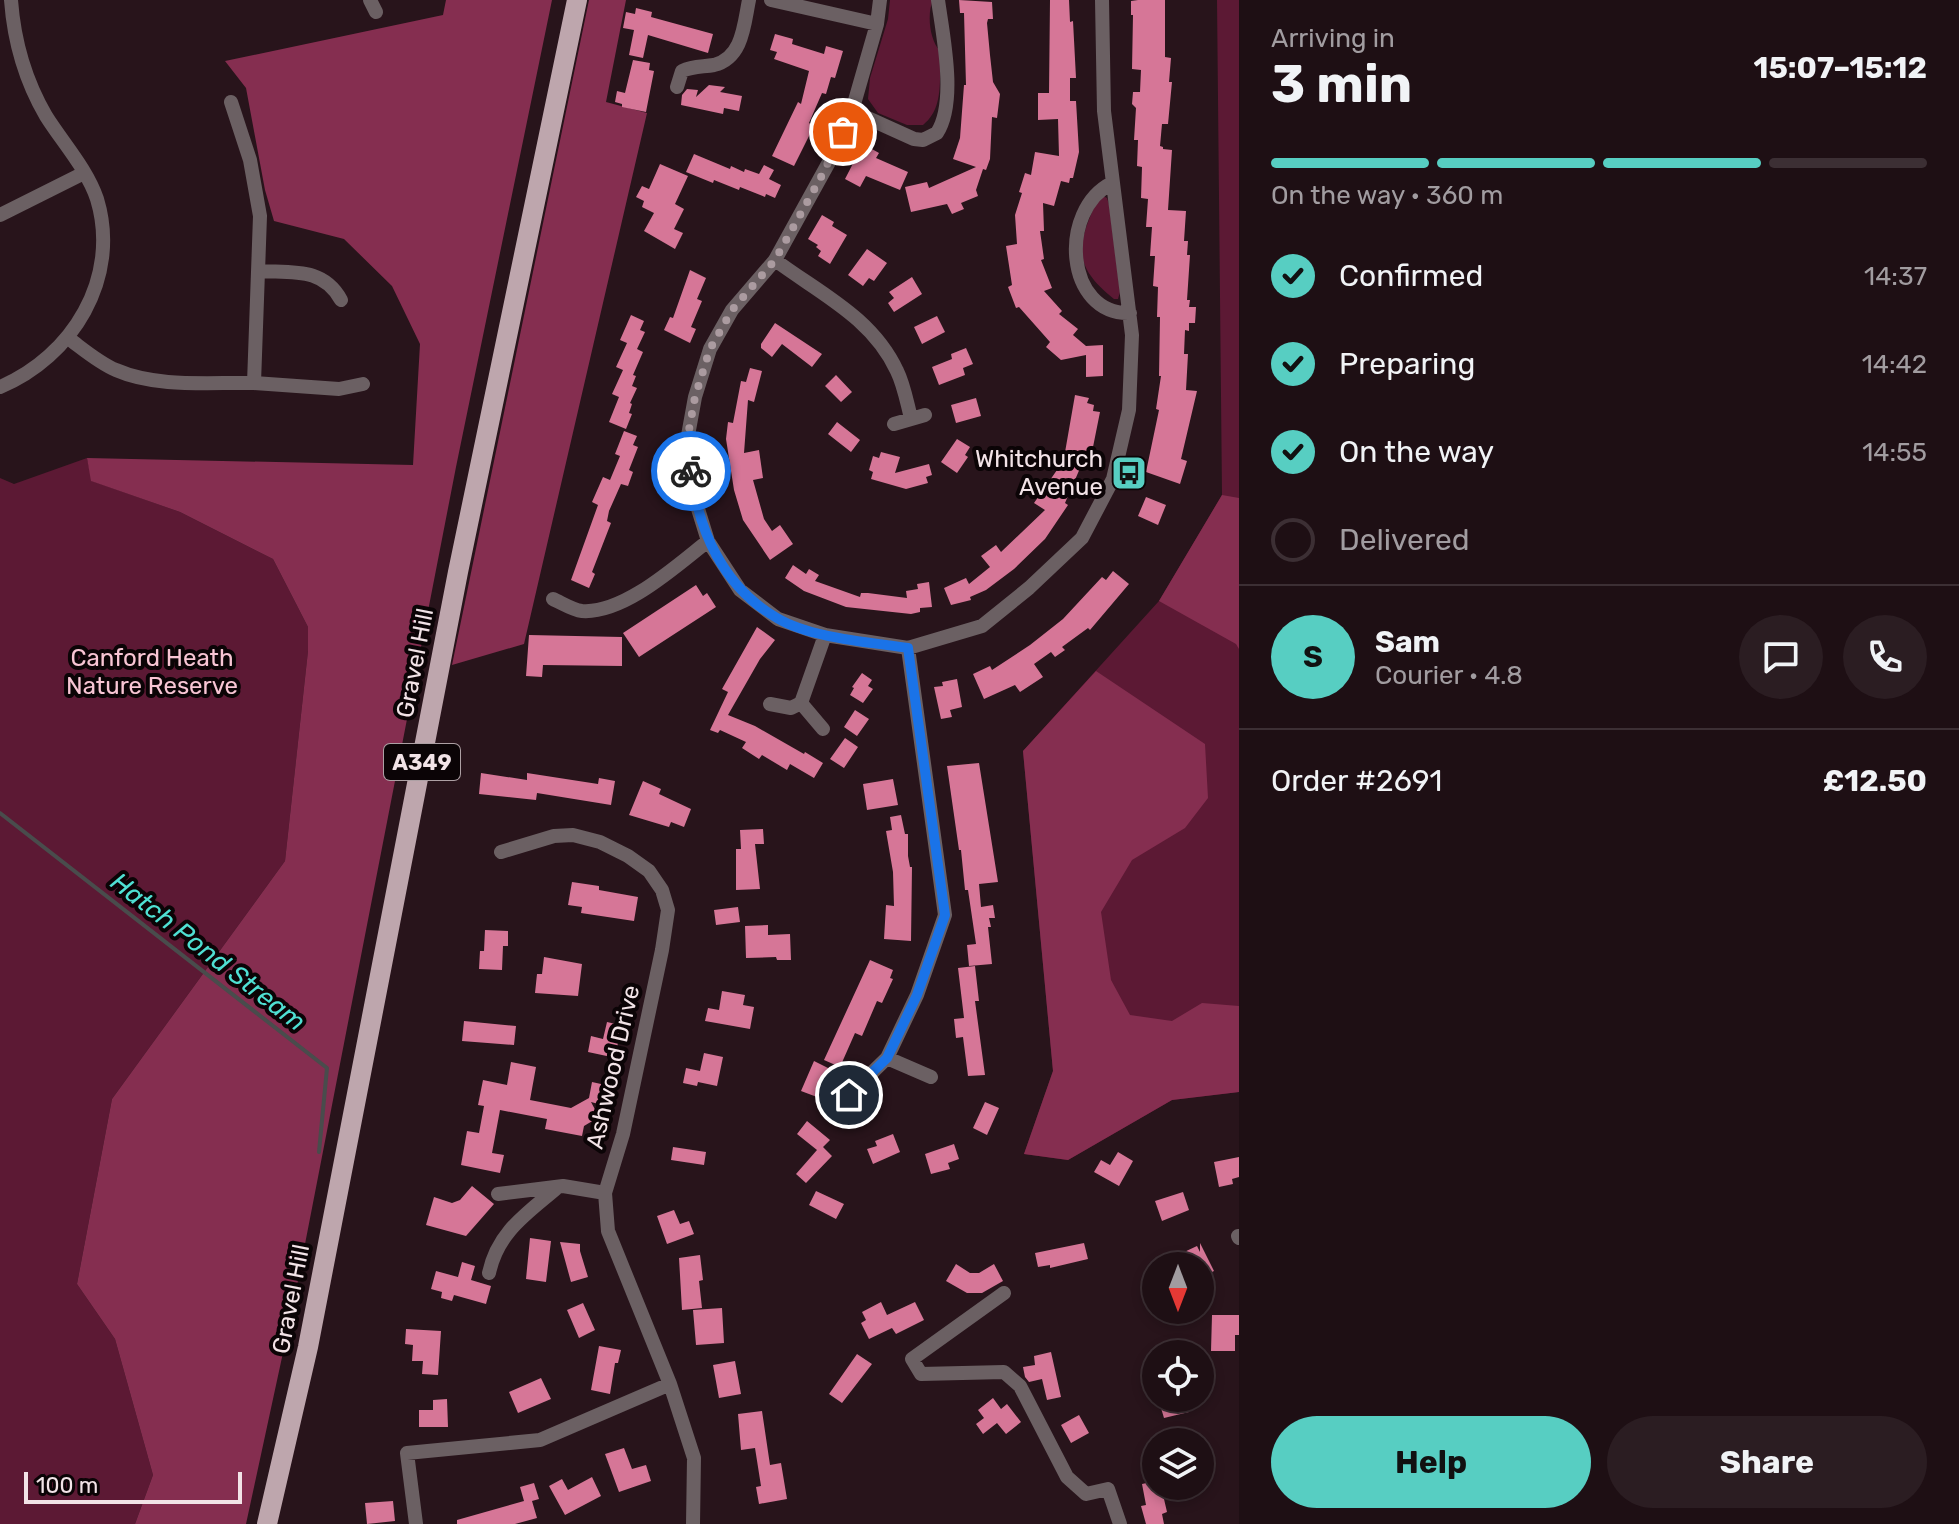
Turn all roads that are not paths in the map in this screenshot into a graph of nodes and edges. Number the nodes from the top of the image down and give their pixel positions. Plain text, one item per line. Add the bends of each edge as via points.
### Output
1 (11, 0) edge
2 (577, 0) edge
3 (749, 0) edge
4 (771, 0) edge
5 (880, 0) edge
6 (938, 0) edge
7 (1102, 0) edge
8 (877, 24) junction
9 (677, 87) dead end
10 (231, 102) dead end
11 (852, 111) junction
12 (84, 173) junction
13 (1112, 183) junction
14 (0, 215) edge
15 (775, 260) junction
16 (259, 271) junction
17 (341, 300) dead end
18 (1130, 313) junction
19 (68, 338) junction
20 (254, 383) junction
21 (363, 384) dead end
22 (0, 387) edge
23 (894, 424) dead end
24 (708, 541) junction
25 (553, 599) dead end
26 (825, 635) junction
27 (908, 648) junction
28 (801, 703) junction
29 (770, 704) dead end
30 (823, 729) dead end
31 (501, 852) dead end
32 (887, 1058) junction
33 (931, 1077) dead end
34 (849, 1095) dead end
35 (558, 1187) junction
36 (605, 1193) junction
37 (498, 1194) dead end
38 (489, 1273) dead end
39 (1004, 1293) dead end
40 (670, 1384) junction
41 (267, 1524) edge
42 (416, 1524) edge
43 (693, 1524) edge
44 (1120, 1524) edge

1 - 12 street via 13,28 30,84
2 - 41 main road, Gravel Hill / A349 via 458,572 308,1347
3 - 9 street via 735,51 720,63 682,71
4 - 8 street
5 - 8 street
6 - 11 street via 947,69 944,117 937,133 914,139
7 - 13 street via 1104,111
8 - 11 street
10 - 16 street via 258,202
11 - 15 street
12 - 14 street
12 - 19 street via 97,199 101,255 98,282
13 - 18 street
13 - 18 street via 1088,205 1074,238 1075,256 1089,293 1118,314
15 - 23 street via 835,300 880,343 918,417
15 - 24 street via 732,310 710,349 695,397 687,441 694,496
16 - 17 street via 306,273 327,281
16 - 20 street
18 - 27 street via 1129,410 1113,479 1082,538 982,626
19 - 20 street via 132,376
19 - 22 street via 24,377
20 - 21 street via 339,389
24 - 25 street via 608,609 580,611
24 - 26 street via 740,590 778,619
26 - 27 street
26 - 28 street
27 - 32 street via 945,915 917,995
28 - 29 street via 791,708
28 - 30 street
31 - 36 street, Ashwood Drive via 573,835 628,856 649,871 662,890 668,910 662,950 623,1134
32 - 33 street
32 - 34 street
35 - 36 street
35 - 37 street
35 - 38 street via 510,1229 493,1253
36 - 40 street, Ashwood Drive via 608,1231
39 - 44 street via 912,1359 921,1374 1004,1372 1020,1386 1067,1477 1086,1494 1108,1489
40 - 42 street via 540,1440 407,1453
40 - 43 street, Ashwood Drive via 694,1458

